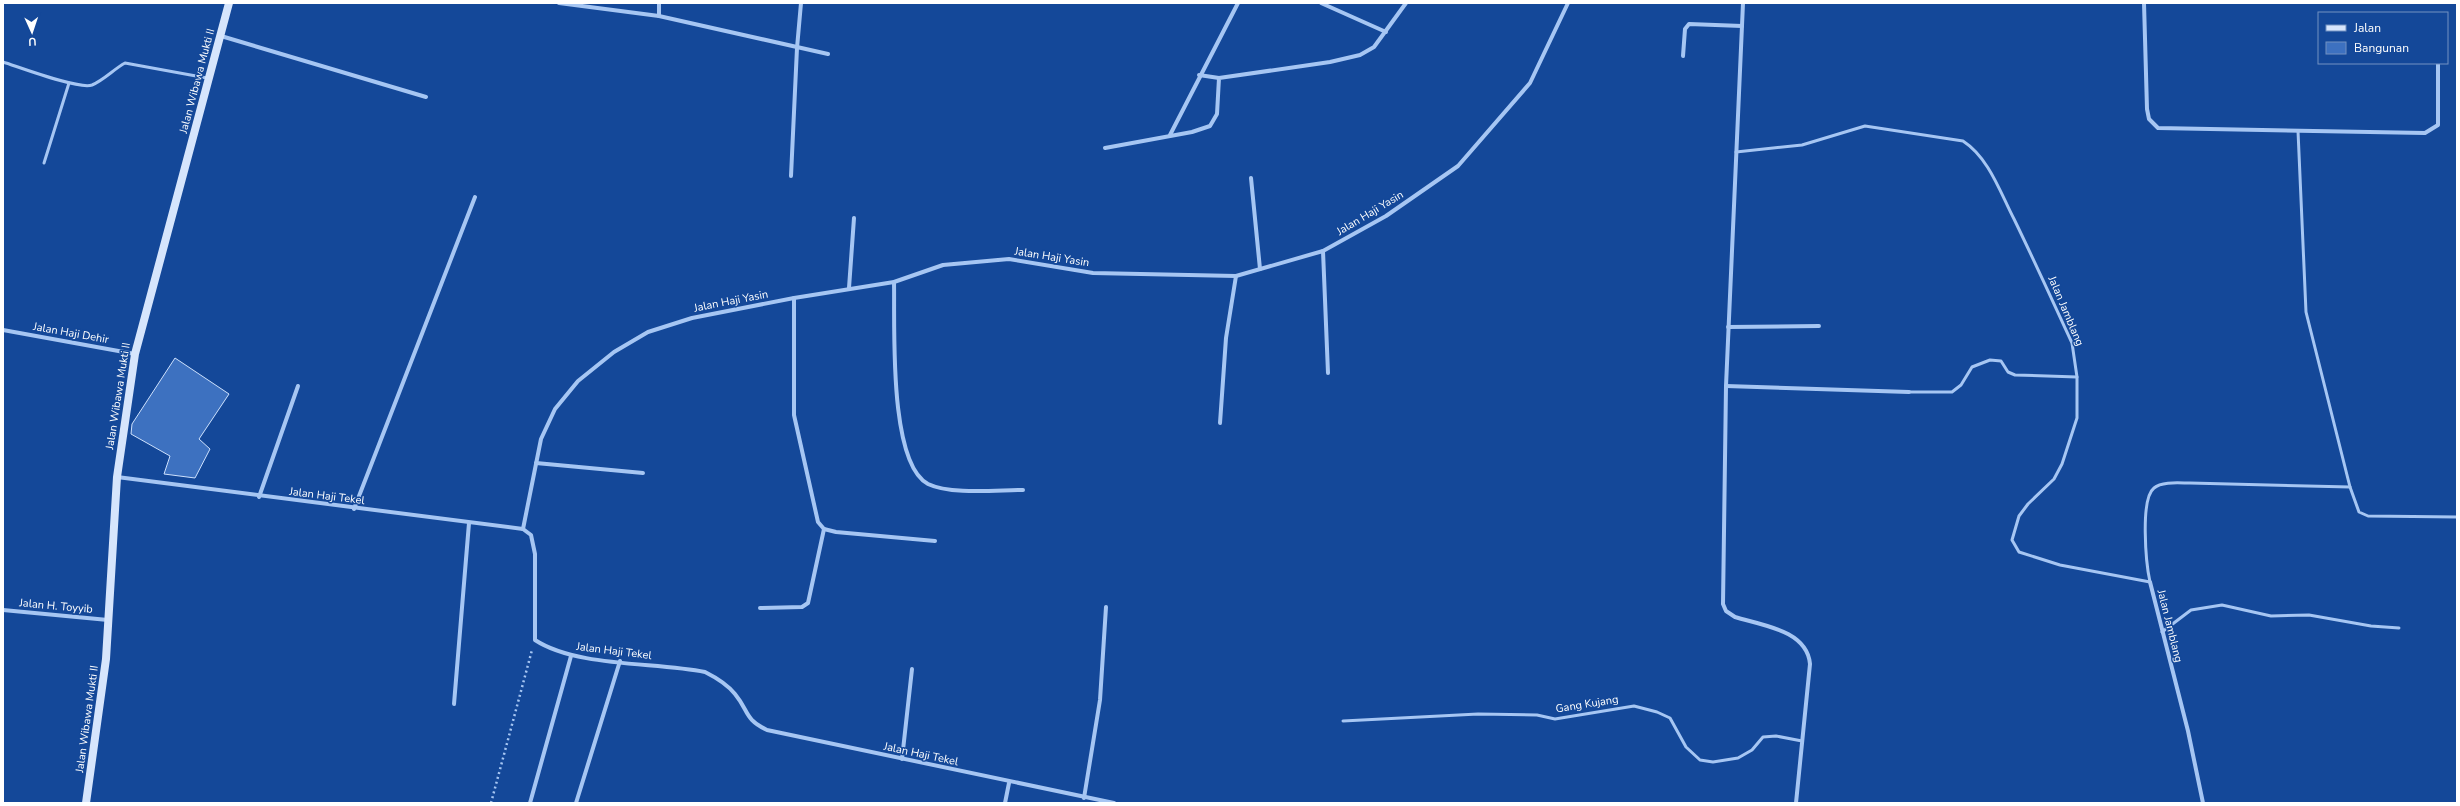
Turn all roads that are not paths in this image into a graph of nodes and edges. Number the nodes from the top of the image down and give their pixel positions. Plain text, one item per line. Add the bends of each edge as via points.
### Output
1 (229, 3) edge
2 (559, 3) edge
3 (659, 3) edge
4 (801, 3) edge
5 (1238, 3) edge
6 (1321, 3) edge
7 (1406, 3) edge
8 (1568, 3) edge
9 (1743, 3) edge
10 (2144, 3) edge
11 (659, 16) junction
12 (1742, 26) junction
13 (1386, 32) junction
14 (221, 36) junction
15 (797, 48) junction
16 (828, 54) dead end
17 (1683, 56) dead end
18 (3, 62) edge
19 (2438, 64) edge
20 (1199, 75) junction
21 (209, 78) junction
22 (1219, 78) junction
23 (69, 83) junction
24 (426, 97) dead end
25 (2298, 131) junction
26 (1170, 135) junction
27 (1105, 148) dead end
28 (1736, 152) junction
29 (44, 163) dead end
30 (791, 176) dead end
31 (1251, 178) dead end
32 (475, 196) dead end
33 (854, 218) dead end
34 (1323, 251) junction
35 (1260, 269) junction
36 (1236, 276) junction
37 (894, 282) junction
38 (849, 288) junction
39 (794, 298) junction
40 (1819, 326) dead end
41 (1728, 327) junction
42 (3, 330) edge
43 (135, 354) junction
44 (1328, 373) dead end
45 (2077, 377) junction
46 (298, 386) dead end
47 (1726, 386) junction
48 (1909, 392) joint
49 (1220, 423) dead end
50 (536, 464) junction
51 (644, 473) dead end
52 (116, 477) junction
53 (2350, 487) junction
54 (1023, 490) dead end
55 (259, 497) junction
56 (354, 508) junction
57 (2457, 517) edge
58 (469, 523) junction
59 (523, 529) junction
60 (824, 529) junction
61 (935, 541) dead end
62 (2150, 582) junction
63 (1106, 607) dead end
64 (760, 608) dead end
65 (3, 610) edge
66 (108, 620) junction
67 (2399, 628) dead end
68 (2162, 632) junction
69 (571, 656) junction
70 (620, 661) junction
71 (912, 669) dead end
72 (454, 704) dead end
73 (1343, 721) dead end
74 (1802, 741) junction
75 (902, 759) junction
76 (1009, 783) junction
77 (1084, 798) junction
78 (86, 803) edge
79 (530, 803) edge
80 (576, 803) edge
81 (1005, 803) edge
82 (1114, 803) edge
83 (1796, 803) edge
84 (2203, 803) edge

1 - 14 main road, Jalan Wibawa Mukti II
2 - 11 street
3 - 11 street
4 - 15 street
5 - 20 street
6 - 13 street
7 - 13 street
8 - 34 street, Jalan Haji Yasin via 1530,83 1458,166 1386,216
9 - 12 street
10 - 25 street via 2147,109 2149,120 2158,128
11 - 15 street
12 - 17 street via 1689,24 1685,29
12 - 28 street
13 - 22 street via 1374,47 1360,55 1330,62
14 - 21 main road, Jalan Wibawa Mukti II
14 - 24 street
15 - 16 street
15 - 30 street
18 - 23 lane
19 - 25 street via 2439,119 2433,130 2425,133
20 - 22 street
20 - 26 street
21 - 23 lane via 125,63 92,85
21 - 43 main road, Jalan Wibawa Mukti II
22 - 26 street via 1217,114 1210,126
23 - 29 lane
25 - 53 lane via 2306,312
26 - 27 street
28 - 41 street
28 - 45 lane, Jalan Jamblang via 1802,145 1865,126 1963,140 1974,148 1983,160 2022,235 2072,343
31 - 35 street
32 - 56 street
33 - 38 street
34 - 35 street, Jalan Haji Yasin
34 - 44 street
35 - 36 street, Jalan Haji Yasin
36 - 37 street, Jalan Haji Yasin via 1093,272 1010,259 943,265
36 - 49 street via 1226,338
37 - 38 street, Jalan Haji Yasin
37 - 54 street via 899,423 914,472 928,484 949,489
38 - 39 street, Jalan Haji Yasin
39 - 50 street, Jalan Haji Yasin via 692,318 648,332 614,352 578,381 555,409 541,439
39 - 60 street via 794,415 816,516
40 - 41 street
41 - 47 street
42 - 43 street, Jalan Haji Dehir
43 - 52 main road, Jalan Wibawa Mukti II
45 - 48 lane via 2014,375 2008,372 2001,361 1990,360 1972,367 1961,385 1952,392
45 - 62 lane, Jalan Jamblang via 2077,418 2062,464 2054,478 2019,516 2012,540 2019,552 2025,555 2060,565
46 - 55 street
47 - 48 street
47 - 74 street via 1723,604 1726,611 1735,616 1793,636 1809,652
50 - 51 street
50 - 59 street, Jalan Haji Yasin
52 - 55 street, Jalan Haji Tekel
52 - 66 main road, Jalan Wibawa Mukti II
53 - 57 lane via 2359,512 2368,516
53 - 62 lane via 2190,483 2156,486 2148,495 2146,524 2146,563
55 - 56 street, Jalan Haji Tekel
56 - 58 street, Jalan Haji Tekel
58 - 59 street, Jalan Haji Tekel
58 - 72 street
59 - 69 street, Jalan Haji Tekel via 531,535 536,554 535,640
60 - 61 street
60 - 64 street via 808,602 802,607
62 - 68 street, Jalan Jamblang
63 - 77 street via 1100,700
65 - 66 street, Jalan H. Toyyib
66 - 78 main road, Jalan Wibawa Mukti II via 106,659
67 - 68 lane via 2371,626 2309,615 2271,616 2222,605 2191,610
68 - 84 street, Jalan Jamblang via 2188,731
69 - 70 street, Jalan Haji Tekel
69 - 79 street
70 - 75 street, Jalan Haji Tekel via 706,672 720,679 736,695 747,716 767,730
70 - 80 street
71 - 75 street
73 - 74 lane, Gang Kujang via 1478,714 1537,715 1555,719 1634,706 1670,718 1686,747 1700,760 1713,762 1738,758 1752,750 1763,737 1776,736
74 - 83 street
75 - 76 street, Jalan Haji Tekel
76 - 77 street, Jalan Haji Tekel
76 - 81 street
77 - 82 street, Jalan Haji Tekel

